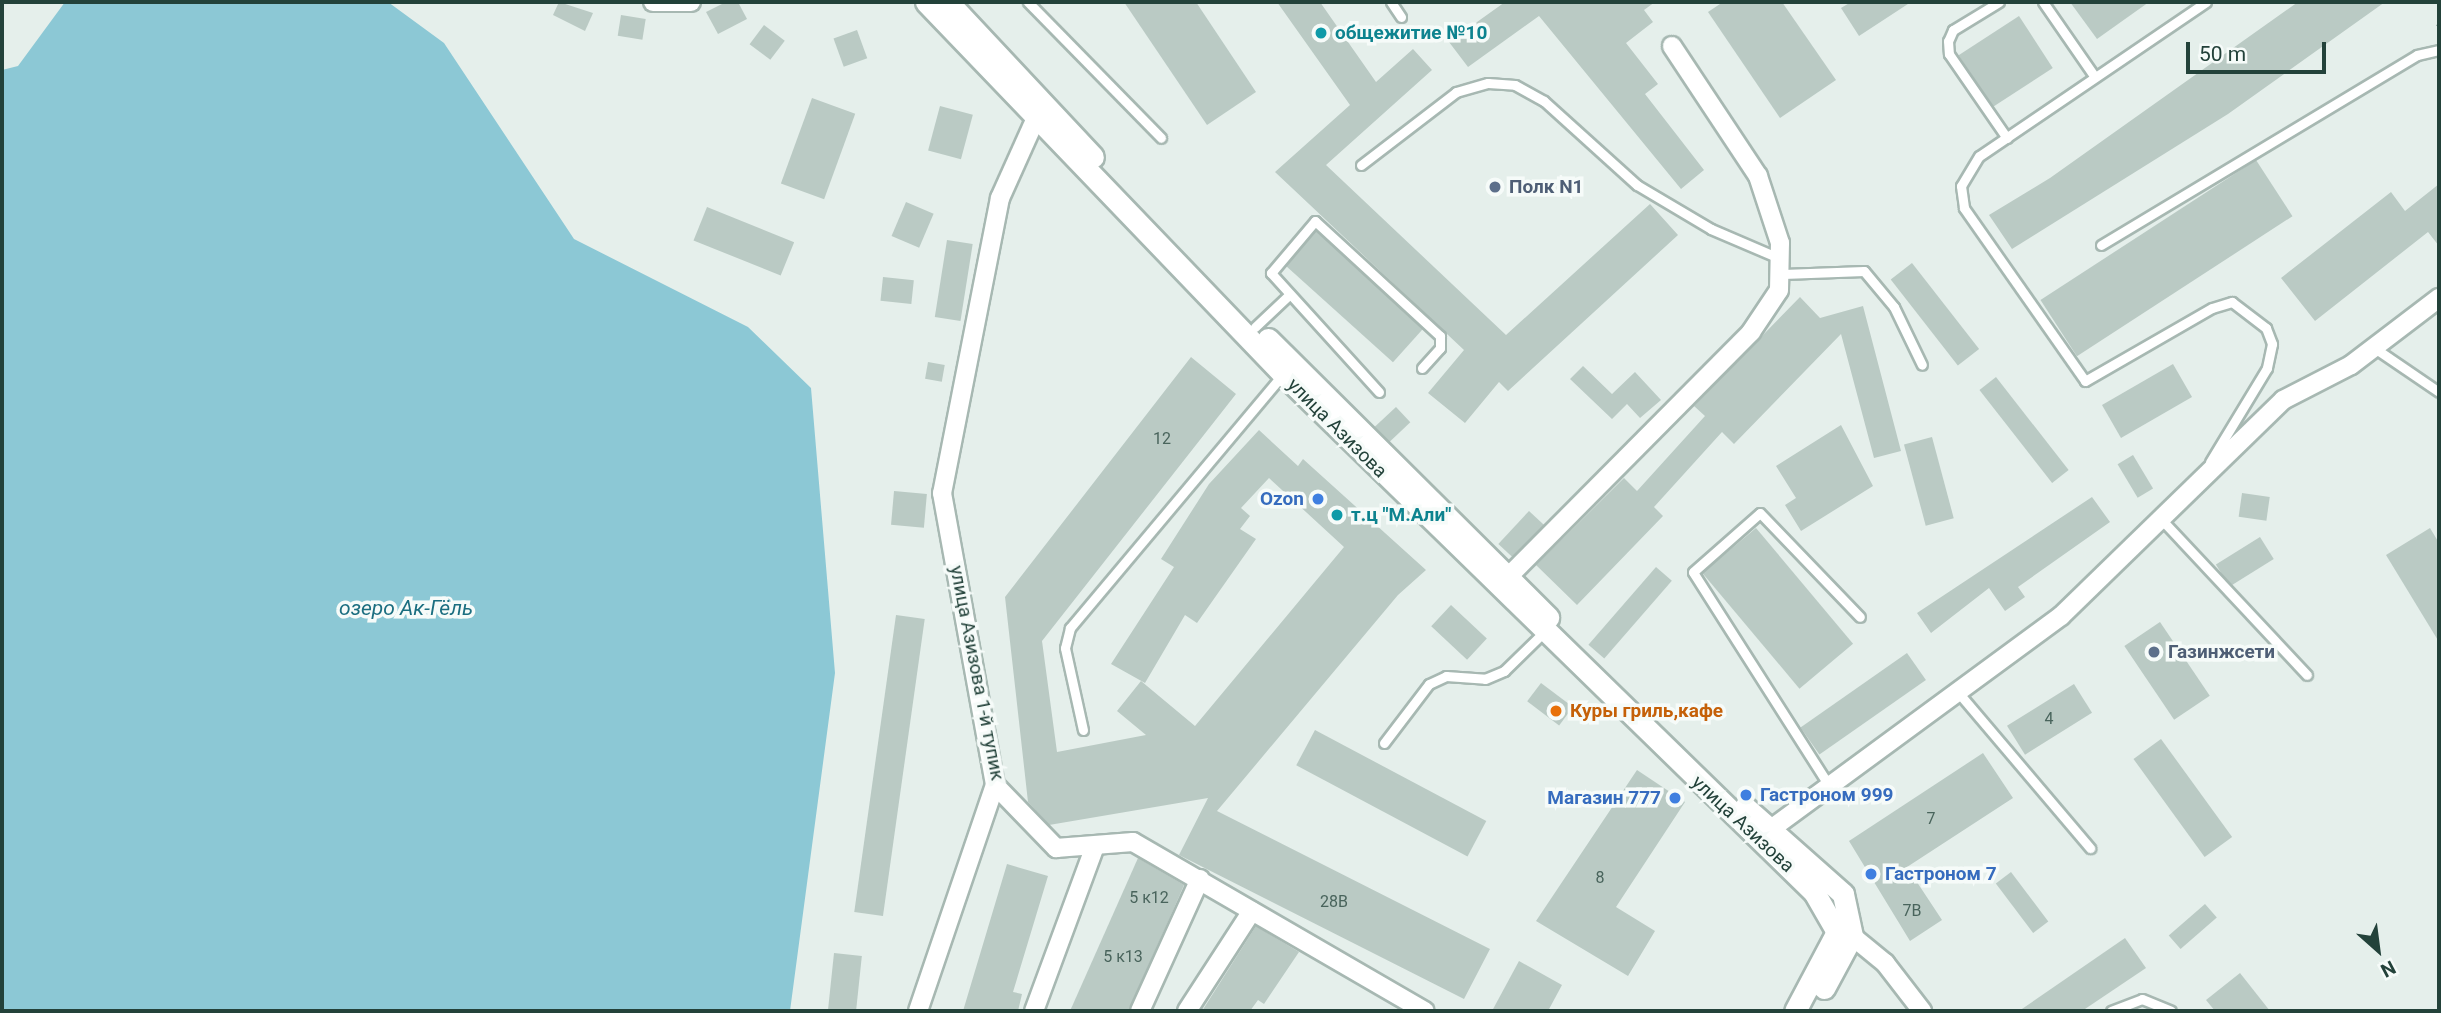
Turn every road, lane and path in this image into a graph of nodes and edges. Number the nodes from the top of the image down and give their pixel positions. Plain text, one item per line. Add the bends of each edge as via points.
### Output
1 (653, 2) edge
2 (691, 2) edge
3 (926, 2) edge
4 (948, 2) edge
5 (1028, 2) edge
6 (1391, 2) edge
7 (1999, 2) edge
8 (2043, 2) edge
9 (2206, 2) edge
10 (1401, 17) dead end
11 (1672, 46) dead end
12 (2439, 50) edge
13 (2095, 77) junction
14 (1036, 118) junction
15 (1161, 138) dead end
16 (2007, 138) junction
17 (1361, 165) dead end
18 (2101, 245) dead end
19 (1783, 267) junction
20 (1289, 295) junction
21 (2439, 298) edge
22 (1255, 327) junction
23 (2376, 349) junction
24 (1922, 365) dead end
25 (1422, 368) dead end
26 (1283, 374) junction
27 (1379, 392) dead end
28 (2439, 392) edge
29 (2193, 491) junction
30 (2162, 520) junction
31 (1509, 576) junction
32 (1860, 617) dead end
33 (1544, 632) junction
34 (2306, 675) dead end
35 (1957, 691) junction
36 (1083, 730) dead end
37 (1384, 743) dead end
38 (995, 785) junction
39 (1828, 785) junction
40 (1771, 829) junction
41 (1095, 846) junction
42 (2090, 848) dead end
43 (1200, 879) junction
44 (1252, 911) junction
45 (1852, 936) junction
46 (918, 1011) edge
47 (1034, 1011) edge
48 (1140, 1011) edge
49 (1187, 1011) edge
50 (1424, 1011) edge
51 (1795, 1011) edge
52 (1811, 1011) edge
53 (1922, 1011) edge
54 (2111, 1011) edge
55 (2171, 1011) edge

1 - 2 street
3 - 14 main road, улица Азизова
4 - 22 main road, улица Азизова
5 - 15 lane
6 - 10 lane
7 - 16 lane via 1953,30 1948,41 1949,54
8 - 13 lane
9 - 13 lane
11 - 19 street via 1758,176
12 - 18 lane via 2417,55
13 - 16 lane
14 - 26 main road, улица Азизова
14 - 38 street, улица Азизова 1-й тупик via 999,198 942,494
16 - 29 lane via 1967,170 1961,186 1964,208 2085,381 2099,379 2212,307 2232,302 2266,328 2272,344 2267,368
17 - 19 lane via 1456,93 1488,83 1515,85 1544,101 1637,185
19 - 24 lane via 1864,271 1894,307
19 - 31 street via 1751,332
20 - 22 lane
20 - 25 lane via 1271,269 1320,221 1440,336 1440,348
20 - 27 lane
21 - 23 street
22 - 31 main road, улица Азизова
23 - 28 lane
23 - 29 street via 2283,400
26 - 33 main road, улица Азизова
26 - 36 lane via 1070,628 1065,648
29 - 30 street
30 - 34 lane
30 - 35 street via 2061,616
31 - 40 main road, улица Азизова
32 - 39 lane via 1760,513 1693,572
33 - 37 lane via 1504,671 1485,679 1446,676 1429,684
33 - 51 main road, улица Азизова via 1832,916 1837,932
35 - 39 street
35 - 42 lane
38 - 41 street, улица Азизова 1-й тупик via 1056,848
38 - 46 street
39 - 40 street
40 - 45 main road, улица Азизова via 1843,894
41 - 43 street, улица Азизова 1-й тупик via 1133,842
41 - 47 street
43 - 44 street, улица Азизова 1-й тупик
43 - 48 street
44 - 49 street
44 - 50 street, улица Азизова 1-й тупик
45 - 52 main road
45 - 53 street via 1885,963
54 - 55 lane via 2142,999

